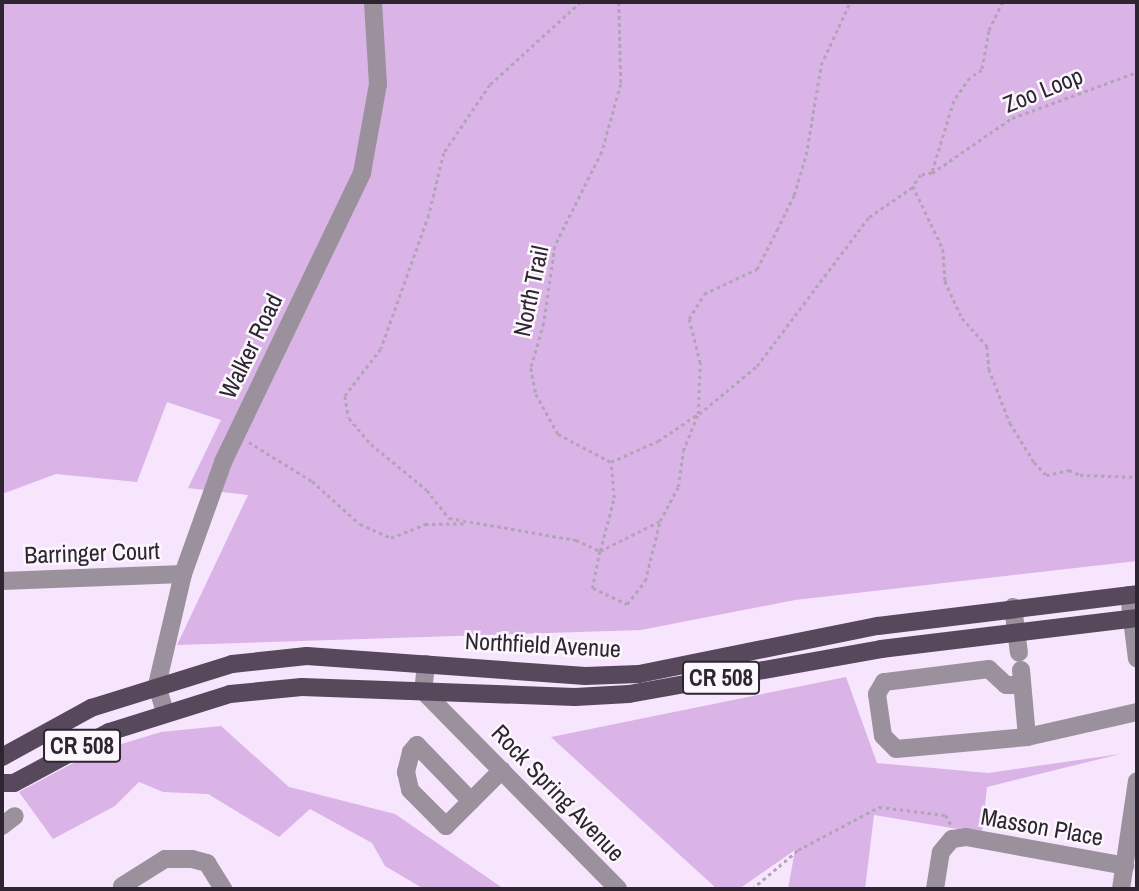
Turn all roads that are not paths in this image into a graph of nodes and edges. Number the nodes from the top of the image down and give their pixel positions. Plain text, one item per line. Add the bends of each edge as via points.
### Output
1 (373, 2) edge
2 (183, 574) junction
3 (2, 581) edge
4 (1133, 595) edge
5 (1013, 607) junction
6 (1135, 618) edge
7 (1017, 631) junction
8 (1137, 659) edge
9 (426, 664) junction
10 (1021, 669) junction
11 (157, 685) junction
12 (423, 691) junction
13 (464, 692) junction
14 (165, 712) junction
15 (1137, 712) edge
16 (464, 731) junction
17 (1027, 737) junction
18 (2, 757) edge
19 (502, 770) junction
20 (1137, 780) edge
21 (2, 783) edge
22 (471, 801) dead end
23 (1125, 866) junction
24 (122, 886) dead end
25 (223, 889) edge
26 (618, 889) edge
27 (935, 889) edge
28 (1121, 889) edge

1 - 2 street, Walker Road via 378,84 362,173 223,462
2 - 3 street, Barringer Court
2 - 11 street, Walker Road
4 - 5 main road, Northfield Avenue / CR 508
4 - 6 street
5 - 7 street
5 - 9 main road, Northfield Avenue / CR 508 via 797,639 639,674 585,676
6 - 7 main road, Northfield Avenue / CR 508
6 - 8 street
7 - 10 street
7 - 13 main road, Northfield Avenue / CR 508 via 826,657 629,694
9 - 11 main road, Northfield Avenue / CR 508 via 307,656 232,664
9 - 12 street
10 - 17 street
10 - 17 street via 1006,685 989,669 884,682 877,694 883,736 896,749
11 - 14 street, Walker Road
11 - 18 main road, Northfield Avenue / CR 508 via 91,709
12 - 13 main road, Northfield Avenue / CR 508
12 - 14 main road, Northfield Avenue / CR 508 via 302,687 230,694
12 - 16 street, Rock Spring Avenue
13 - 16 street, Rock Spring Avenue via 458,711
14 - 21 main road, Northfield Avenue / CR 508 via 109,732 13,783
15 - 17 street
16 - 19 street, Rock Spring Avenue
19 - 22 street
19 - 26 street, Rock Spring Avenue
20 - 23 street
23 - 27 street, Masson Place via 954,839 941,852
23 - 28 street
24 - 25 street via 165,859 192,859 207,863

